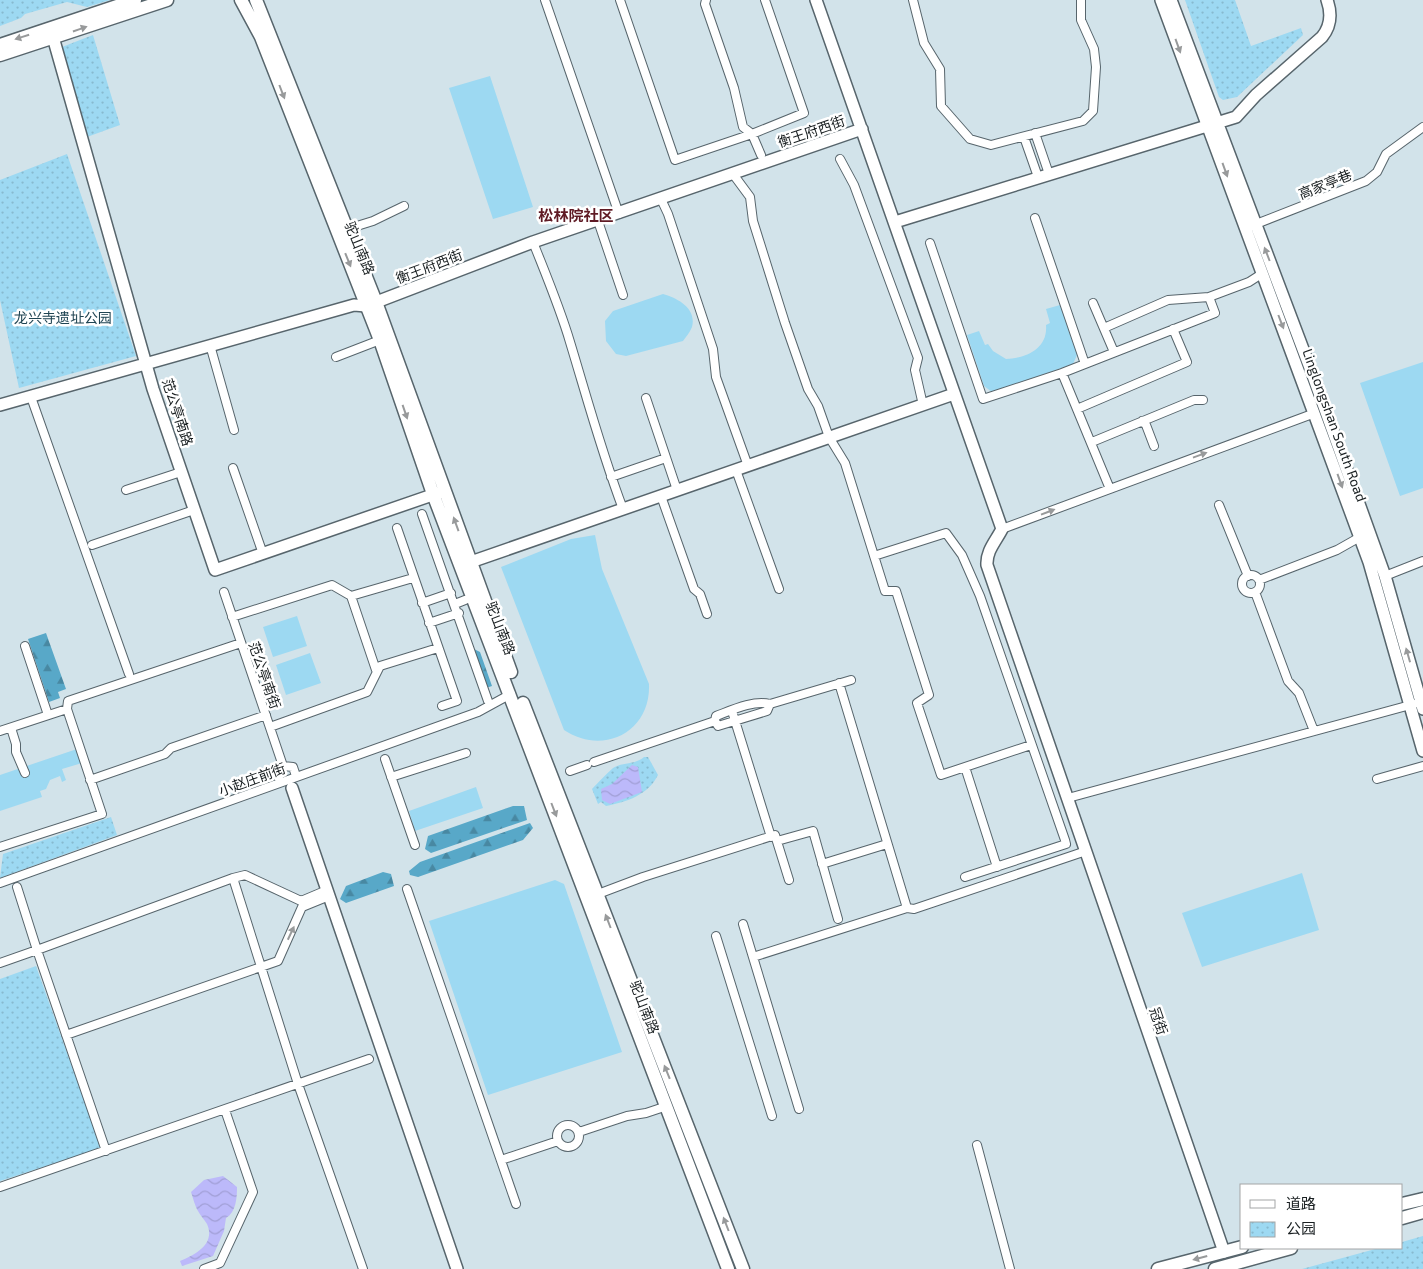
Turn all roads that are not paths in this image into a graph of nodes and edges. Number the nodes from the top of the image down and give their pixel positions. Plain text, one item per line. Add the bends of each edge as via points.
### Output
1 (135, 0) edge
2 (167, 0) edge
3 (241, 0) edge
4 (256, 0) edge
5 (545, 0) edge
6 (620, 0) edge
7 (706, 0) edge
8 (765, 0) edge
9 (816, 0) edge
10 (914, 0) edge
11 (1081, 0) edge
12 (1162, 0) edge
13 (1171, 0) edge
14 (1327, 0) edge
15 (52, 33) junction
16 (0, 45) edge
17 (0, 55) edge
18 (1212, 123) junction
19 (1423, 127) edge
20 (862, 129) junction
21 (1035, 133) junction
22 (752, 134) junction
23 (1024, 137) junction
24 (761, 155) dead end
25 (840, 159) dead end
26 (733, 174) junction
27 (1044, 176) junction
28 (661, 199) junction
29 (404, 206) dead end
30 (619, 214) junction
31 (1035, 218) dead end
32 (598, 221) junction
33 (895, 222) junction
34 (1251, 226) junction
35 (343, 231) junction
36 (533, 242) junction
37 (930, 243) dead end
38 (1263, 274) junction
39 (623, 295) dead end
40 (1209, 297) junction
41 (1093, 303) dead end
42 (371, 304) junction
43 (1104, 328) junction
44 (1173, 329) junction
45 (380, 340) junction
46 (210, 345) junction
47 (1114, 352) junction
48 (336, 357) dead end
49 (1084, 364) junction
50 (148, 365) junction
51 (1062, 373) junction
52 (954, 394) junction
53 (30, 397) junction
54 (646, 398) dead end
55 (1203, 400) dead end
56 (0, 405) edge
57 (923, 405) junction
58 (1077, 409) junction
59 (1315, 413) junction
60 (1142, 421) junction
61 (234, 430) dead end
62 (829, 437) junction
63 (1092, 442) junction
64 (1154, 446) dead end
65 (666, 458) junction
66 (748, 466) junction
67 (233, 468) dead end
68 (736, 470) junction
69 (181, 472) junction
70 (611, 477) junction
71 (1110, 489) junction
72 (126, 490) dead end
73 (677, 490) junction
74 (439, 493) junction
75 (661, 496) junction
76 (1219, 505) dead end
77 (623, 509) junction
78 (194, 510) junction
79 (422, 514) dead end
80 (397, 528) dead end
81 (1002, 529) junction
82 (1360, 537) junction
83 (92, 545) dead end
84 (264, 554) junction
85 (874, 556) junction
86 (1423, 561) edge
87 (466, 564) junction
88 (1248, 576) junction
89 (1385, 576) junction
90 (413, 578) junction
91 (1258, 580) junction
92 (779, 589) dead end
93 (224, 592) dead end
94 (1255, 592) junction
95 (451, 593) junction
96 (351, 596) junction
97 (465, 600) dead end
98 (422, 603) junction
99 (455, 604) junction
100 (459, 613) junction
101 (707, 614) dead end
102 (232, 617) junction
103 (429, 623) junction
104 (241, 643) junction
105 (25, 646) dead end
106 (438, 648) junction
107 (376, 670) junction
108 (129, 674) dead end
109 (851, 680) dead end
110 (839, 683) junction
111 (511, 694) junction
112 (488, 701) dead end
113 (770, 704) junction
114 (1419, 704) edge
115 (442, 706) dead end
116 (66, 709) junction
117 (732, 711) junction
118 (48, 715) junction
119 (266, 715) junction
120 (715, 720) junction
121 (735, 721) junction
122 (270, 727) junction
123 (11, 728) junction
124 (0, 731) edge
125 (1314, 731) junction
126 (1031, 745) junction
127 (1423, 751) edge
128 (466, 753) dead end
129 (385, 759) dead end
130 (283, 766) junction
131 (1423, 766) edge
132 (965, 767) junction
133 (570, 771) dead end
134 (25, 773) dead end
135 (296, 776) junction
136 (391, 777) junction
137 (1377, 778) dead end
138 (90, 780) junction
139 (280, 782) junction
140 (292, 788) dead end
141 (1068, 798) junction
142 (774, 839) junction
143 (887, 844) junction
144 (415, 845) dead end
145 (0, 847) edge
146 (1086, 852) junction
147 (822, 864) junction
148 (997, 866) junction
149 (965, 877) dead end
150 (233, 878) junction
151 (789, 880) dead end
152 (0, 883) edge
153 (16, 888) dead end
154 (407, 889) dead end
155 (328, 893) junction
156 (598, 894) junction
157 (907, 908) junction
158 (838, 919) dead end
159 (743, 924) dead end
160 (716, 936) dead end
161 (37, 950) junction
162 (753, 957) junction
163 (0, 963) edge
164 (261, 968) junction
165 (66, 1035) junction
166 (369, 1059) dead end
167 (298, 1084) junction
168 (667, 1106) junction
169 (799, 1109) dead end
170 (225, 1110) junction
171 (772, 1116) dead end
172 (579, 1132) junction
173 (558, 1140) junction
174 (976, 1144) dead end
175 (106, 1151) junction
176 (501, 1160) junction
177 (0, 1187) edge
178 (1423, 1199) edge
179 (516, 1204) dead end
180 (1403, 1204) edge
181 (1423, 1212) edge
182 (1403, 1218) edge
183 (1240, 1248) edge
184 (1287, 1249) edge
185 (1224, 1252) junction
186 (204, 1269) edge
187 (363, 1269) edge
188 (457, 1269) edge
189 (728, 1269) edge
190 (743, 1269) edge
191 (1010, 1269) edge
192 (1158, 1269) edge
193 (1215, 1269) edge

1 - 15 main road
15 -> 2 main road
3 -> 35 main road, 驼山南路 via 261,37
4 - 35 main road, 驼山南路
5 - 30 street
6 - 22 street via 675,160
7 - 22 street via 743,127
8 - 22 street via 804,113
9 - 20 street
10 - 23 street via 924,43 940,69 941,106 970,139 991,146
11 - 21 street via 1081,20 1094,49 1096,67 1093,111 1083,122
12 -> 18 street
13 - 18 street
14 - 18 street via 1330,19 1322,37 1236,117
15 -> 16 main road
15 - 17 main road
15 - 50 street, 范公亭南路
18 - 27 street
18 - 34 street, Linglongshan South Road
19 - 34 street, 高家亭巷 via 1386,154 1377,172 1366,181
20 - 26 street, 衡王府西街
20 - 33 street
21 - 23 street
21 - 27 street
22 - 24 street
23 - 27 street
25 - 57 street via 854,185 918,358 915,370
26 - 28 street, 衡王府西街
26 - 62 street via 750,197 753,221 785,323
27 - 33 street
28 - 30 street, 衡王府西街
28 - 66 street via 713,350 716,377
29 - 35 street
30 - 32 street, 衡王府西街
31 - 49 street
32 - 36 street, 衡王府西街
32 - 39 street
33 - 52 street
34 - 38 street, Linglongshan South Road
89 -> 34 street, Linglongshan South Road via 1312,373
35 - 42 main road, 驼山南路
36 - 42 street, 衡王府西街
36 - 70 street via 570,341
37 - 51 street via 983,399
38 - 40 street
38 -> 59 street, Linglongshan South Road
40 - 43 street via 1168,300
40 - 44 street via 1215,313
41 - 43 street
42 - 45 main road, 驼山南路
42 - 46 street, 衡王府西街 via 354,305
42 - 74 main road, 驼山南路
43 - 47 street
44 - 47 street
44 - 58 street via 1187,362
45 - 48 street
45 -> 74 main road, 驼山南路
46 - 50 street, 衡王府西街
46 - 61 street
47 - 49 street
49 - 51 street
50 - 53 street, 衡王府西街
50 - 69 street, 范公亭南路
51 - 58 street
52 - 57 street
52 - 81 street
53 - 56 street, 衡王府西街
53 - 108 street
54 - 65 street
55 - 60 street via 1194,400
57 - 62 street
58 - 63 street
71 -> 59 street
59 -> 82 street, Linglongshan South Road
60 - 63 street
60 - 64 street
62 - 66 street
62 - 85 street via 845,463
63 - 71 street
65 - 70 street
65 - 73 street
66 - 68 street
67 - 84 street
68 - 73 street
68 - 92 street
69 - 72 street
69 - 78 street, 范公亭南路
70 - 77 street
81 -> 71 street
73 - 75 street
74 - 84 street, 范公亭南路
74 - 87 main road, 驼山南路
75 - 77 street
75 - 101 street via 694,589 700,594
76 - 88 street
77 - 87 street
78 - 83 street
78 - 84 street, 范公亭南路 via 215,570
79 - 95 street
80 - 90 street
81 - 141 street, 冠街 via 987,558 987,565
82 - 91 street via 1336,550
82 - 114 street, Linglongshan South Road
85 - 126 street via 946,534 962,555 976,588
85 - 132 street via 885,591 896,591 926,686 928,695 917,703 941,775
86 - 89 street
87 - 111 main road, 驼山南路
87 - 156 main road, 驼山南路
88 - 91 street
88 - 94 street via 1243,581 1243,588
114 -> 89 street, Linglongshan South Road
90 - 96 street
90 - 98 street
91 - 94 street via 1259,587
93 - 102 street, 范公亭南街
94 - 125 street via 1288,681 1299,693
95 - 98 street
95 - 99 street
96 - 102 street via 332,585
96 - 107 street
97 - 99 street
98 - 103 street
99 - 100 street
100 - 103 street
100 - 112 street
102 - 104 street, 范公亭南街
103 - 106 street
104 - 116 street via 68,701
104 - 119 street, 范公亭南街
105 - 118 street
106 - 107 street
106 - 115 street via 457,701
107 - 122 street via 367,692
109 - 110 street
110 - 113 street
110 - 143 street
111 - 135 street, 小赵庄前街 via 478,712
111 -> 168 main road, 驼山南路
113 - 117 street via 762,702
113 - 121 street via 767,711
114 - 125 street
114 - 127 street, Linglongshan South Road
116 - 118 street
116 - 138 street
117 - 120 street via 716,716
117 - 121 street
118 - 123 street
119 - 122 street, 范公亭南街
119 - 138 street
120 - 121 street via 718,726
120 - 133 street
121 - 142 street
122 - 130 street, 范公亭南街
123 - 124 street
123 - 134 street via 21,751
125 - 141 street
126 - 132 street
126 - 148 street via 1066,844
128 - 136 street
129 - 136 street
130 - 135 street via 293,767
130 - 139 street via 277,773
131 - 137 street
132 - 148 street
135 - 139 street, 小赵庄前街
136 - 144 street
138 - 145 street via 102,814
139 - 152 street, 小赵庄前街
140 - 155 street
141 - 146 street, 冠街
142 - 147 street via 813,831
142 - 151 street
142 - 156 street via 643,877
143 - 147 street
143 - 157 street
146 - 157 street via 914,909
146 - 185 street, 冠街
147 - 158 street
148 - 149 street
150 - 155 street via 245,874 302,900
150 - 161 street
150 - 164 street
153 - 161 street
154 - 176 street
164 -> 155 street via 278,961 302,907
155 - 188 street
190 -> 156 main road, 驼山南路
157 - 162 street
159 - 162 street
160 - 171 street
161 - 163 street
161 - 165 street
162 - 169 street
164 - 165 street
164 - 167 street
165 - 175 street
166 - 167 street
167 - 170 street
167 - 187 street
168 - 172 street
168 - 189 main road, 驼山南路
170 - 175 street
170 - 186 street via 254,1192 220,1263
172 - 173 street via 571,1125 564,1126 558,1131
172 - 173 street via 578,1143 571,1147 564,1147
173 - 176 street
174 - 191 street
175 - 177 street
176 - 179 street
178 - 180 main road
181 - 182 main road
183 - 185 main road
184 - 193 main road
185 -> 192 main road

